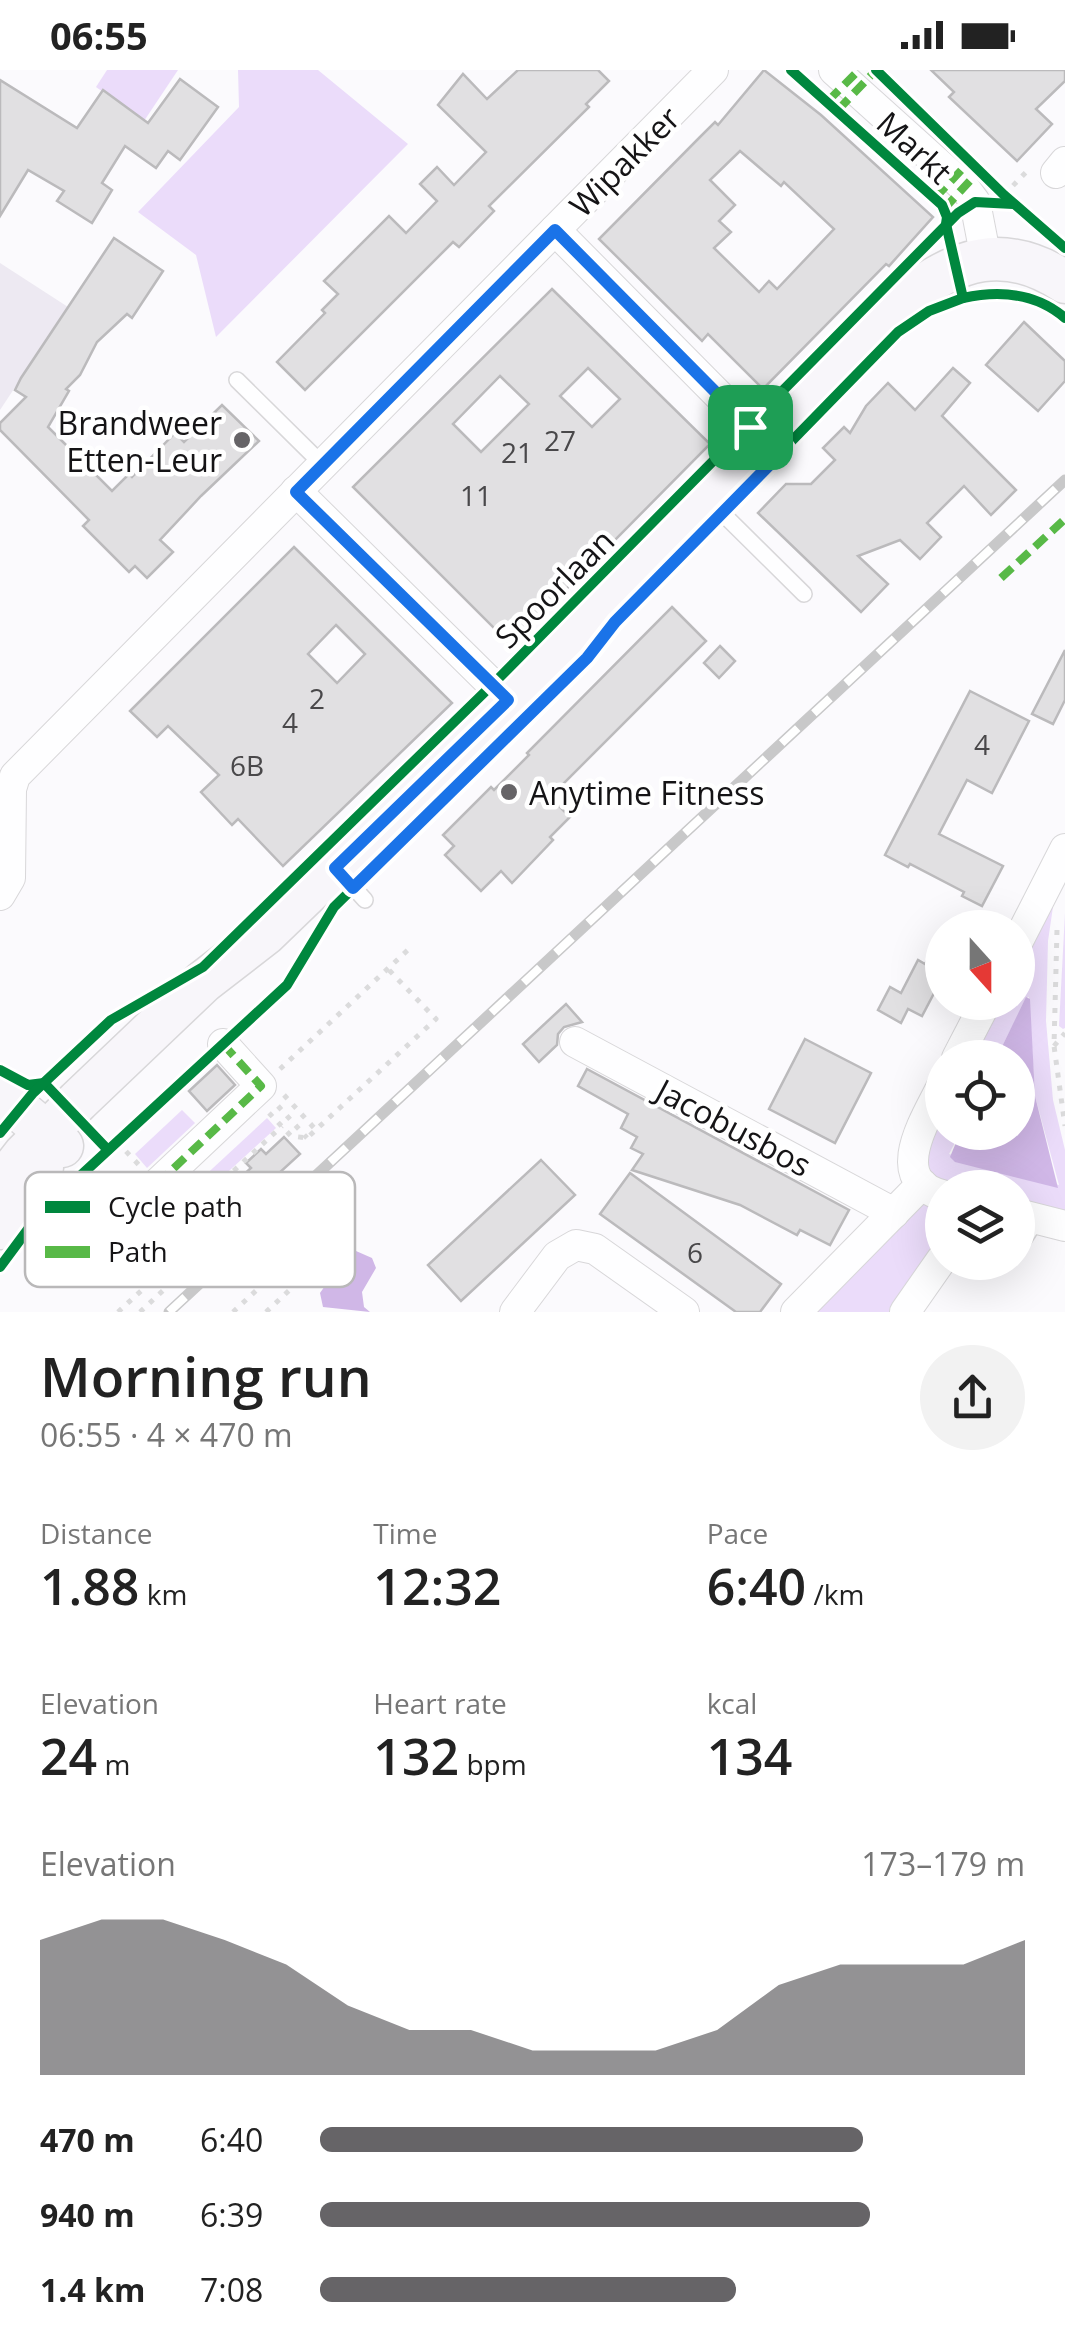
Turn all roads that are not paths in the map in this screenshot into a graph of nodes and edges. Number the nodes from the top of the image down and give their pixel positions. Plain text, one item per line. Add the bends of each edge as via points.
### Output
1 (713, 70) edge
2 (834, 70) edge
3 (555, 230) junction
4 (986, 259) junction
5 (1065, 282) edge
6 (237, 380) dead end
7 (764, 441) junction
8 (323, 464) junction
9 (296, 492) junction
10 (707, 498) junction
11 (804, 594) dead end
12 (508, 700) junction
13 (1065, 849) edge
14 (335, 868) junction
15 (12, 880) edge
16 (365, 900) dead end
17 (1034, 910) edge
18 (575, 1042) dead end
19 (223, 1044) dead end
20 (0, 1093) edge
21 (925, 1120) edge
22 (46, 1149) edge
23 (33, 1172) edge
24 (182, 1172) edge
25 (925, 1183) edge
26 (25, 1185) edge
27 (925, 1194) edge
28 (894, 1213) junction
29 (0, 1228) edge
30 (928, 1280) edge
31 (514, 1312) edge
32 (684, 1312) edge
33 (796, 1312) edge
34 (906, 1312) edge

1 - 3 street, Wipakker
2 - 4 street, Markt via 964,187 983,192
3 - 7 street
3 - 8 street, Wipakker
4 - 5 street via 1020,262
4 - 7 street, Spoorlaan via 956,266 918,289
6 - 8 lane
7 - 10 street, Spoorlaan
8 - 9 street, Wipakker
9 - 12 street
9 - 15 street, Wipakker via 11,783
10 - 11 lane
10 - 12 street, Spoorlaan via 670,551
12 - 14 street, Spoorlaan
13 - 17 street
14 - 16 lane
14 - 22 street, Spoorlaan via 204,982
18 - 28 street, Jacobusbos
19 - 24 street via 267,1093
20 - 22 street
21 - 25 street via 912,1154 914,1171
22 - 23 street, Spoorlaan
26 - 29 street, Spoorlaan
27 - 28 street
28 - 33 street
30 - 34 street
31 - 32 street via 558,1256 586,1245

